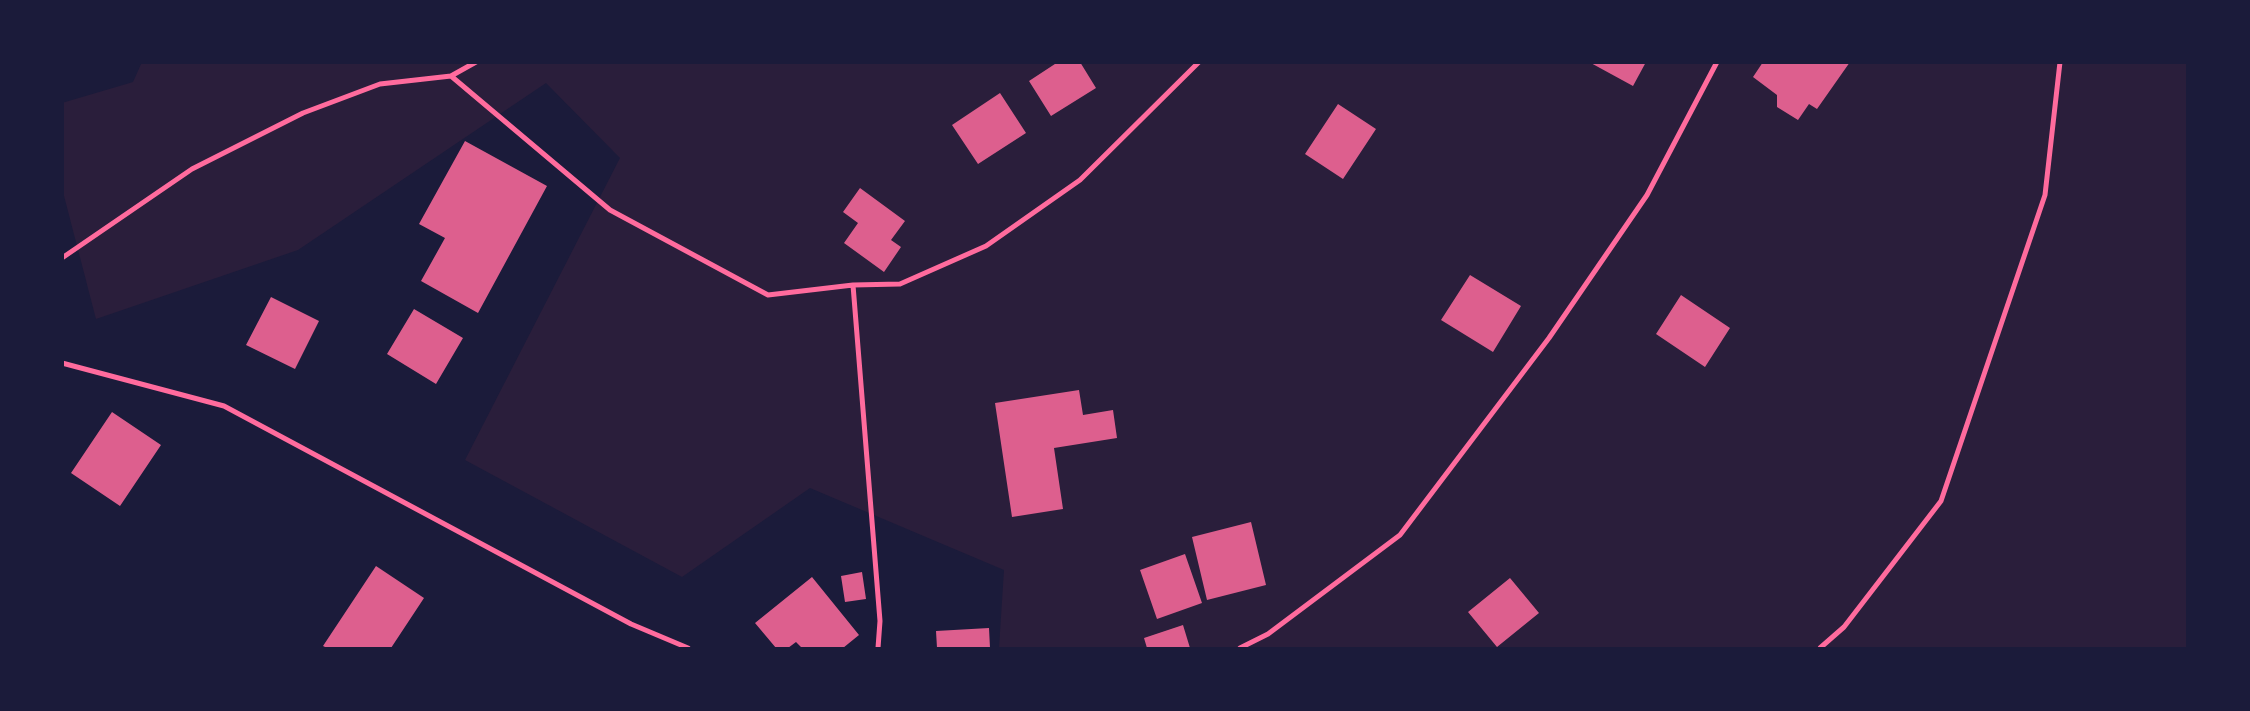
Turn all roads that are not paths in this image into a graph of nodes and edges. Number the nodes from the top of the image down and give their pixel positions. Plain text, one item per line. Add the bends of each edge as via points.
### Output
1 (476, 62) edge
2 (1200, 62) edge
3 (1717, 62) edge
4 (2060, 62) edge
5 (451, 76) junction
6 (62, 258) edge
7 (853, 285) junction
8 (62, 363) edge
9 (688, 648) edge
10 (878, 648) edge
11 (1240, 648) edge
12 (1820, 648) edge

1 - 5 street
2 - 7 street via 1080,180 986,246 900,284
3 - 11 street via 1647,195 1549,338 1400,535 1268,634
4 - 12 street via 2045,195 1941,501 1844,627
5 - 6 street via 380,84 304,113 192,169
5 - 7 street via 610,210 768,295
7 - 10 street via 880,621
8 - 9 street via 224,406 631,624

